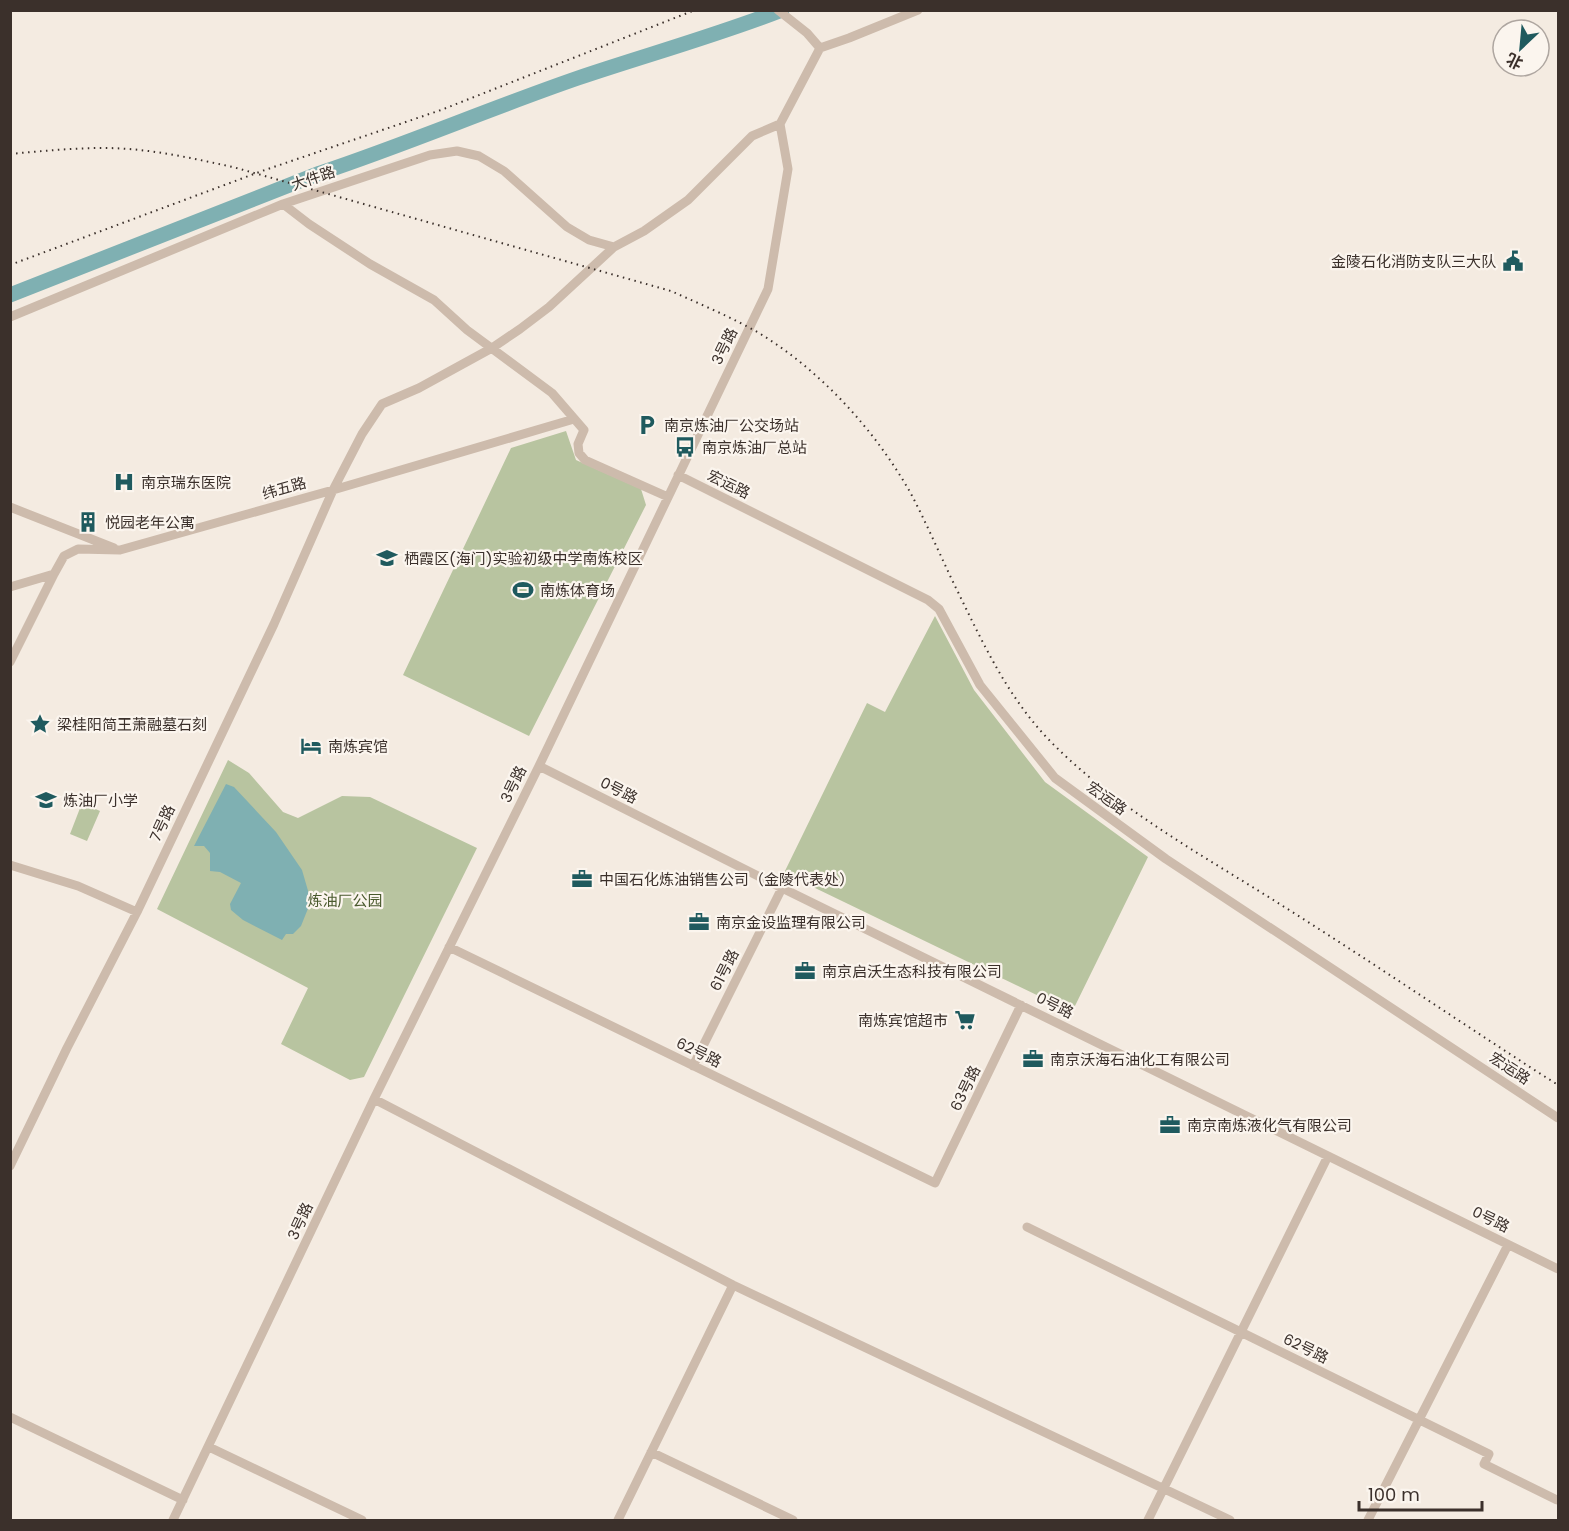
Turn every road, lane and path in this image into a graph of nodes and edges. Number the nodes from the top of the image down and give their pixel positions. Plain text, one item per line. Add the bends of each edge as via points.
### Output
1 (918, 10) edge
2 (782, 14) edge
3 (820, 48) junction
4 (780, 124) junction
5 (283, 204) junction
6 (614, 247) junction
7 (10, 317) edge
8 (492, 348) junction
9 (574, 419) junction
10 (678, 475) junction
11 (333, 490) junction
12 (668, 497) junction
13 (10, 507) edge
14 (120, 550) junction
15 (54, 574) junction
16 (10, 587) edge
17 (10, 662) edge
18 (539, 766) junction
19 (10, 865) edge
20 (782, 888) junction
21 (137, 912) junction
22 (449, 947) junction
23 (1021, 1005) junction
24 (693, 1066) junction
25 (374, 1099) junction
26 (1558, 1118) edge
27 (1328, 1156) junction
28 (10, 1166) edge
29 (935, 1183) joint
30 (1027, 1227) dead end
31 (1508, 1245) junction
32 (1558, 1269) edge
33 (733, 1285) junction
34 (1242, 1333) junction
35 (10, 1417) edge
36 (1419, 1419) junction
37 (209, 1447) junction
38 (651, 1452) junction
39 (1163, 1489) junction
40 (183, 1500) junction
41 (1557, 1500) edge
42 (173, 1521) edge
43 (362, 1521) edge
44 (618, 1521) edge
45 (794, 1521) edge
46 (1148, 1521) edge
47 (1230, 1521) edge
48 (1368, 1521) edge

1 - 3 street
2 - 3 street
3 - 4 street
4 - 6 street, 7号路 via 752,136 688,200
4 - 10 street, 3号路 via 788,169 768,289
5 - 6 street, 大件路 via 430,154 457,152 478,156 504,171 567,227
5 - 7 street, 大件路
5 - 8 street via 370,264 434,300
6 - 8 street, 7号路 via 549,307
8 - 9 street via 552,393
8 - 11 street, 7号路 via 382,404
9 - 11 street, 纬五路
9 - 12 street via 584,430 578,444 585,460
10 - 12 street, 3号路
10 - 26 street, 宏运路 via 928,600 939,609 980,685 1055,778 1166,859
11 - 14 street, 纬五路
11 - 21 street, 7号路
12 - 18 street, 3号路
13 - 14 street
14 - 15 street, 纬五路 via 78,549 64,556
15 - 16 street
15 - 17 street, 纬五路
18 - 20 street, 0号路
18 - 22 street, 3号路
19 - 21 street via 78,886
20 - 23 street, 0号路
20 - 24 street, 61号路
21 - 28 street, 7号路
22 - 24 street, 62号路
22 - 25 street, 3号路
23 - 27 street, 0号路
23 - 29 street, 63号路
24 - 29 street, 62号路
25 - 33 street
25 - 37 street, 3号路
27 - 31 street, 0号路
27 - 34 street
30 - 34 street, 62号路
31 - 32 street, 0号路
31 - 36 street
33 - 38 street
33 - 39 street
34 - 36 street, 62号路
34 - 39 street
35 - 40 street
36 - 41 street, 62号路 via 1489,1454 1484,1464
36 - 48 street
37 - 40 street, 3号路
37 - 43 street
38 - 44 street
38 - 45 street
39 - 46 street
39 - 47 street
40 - 42 street, 3号路

